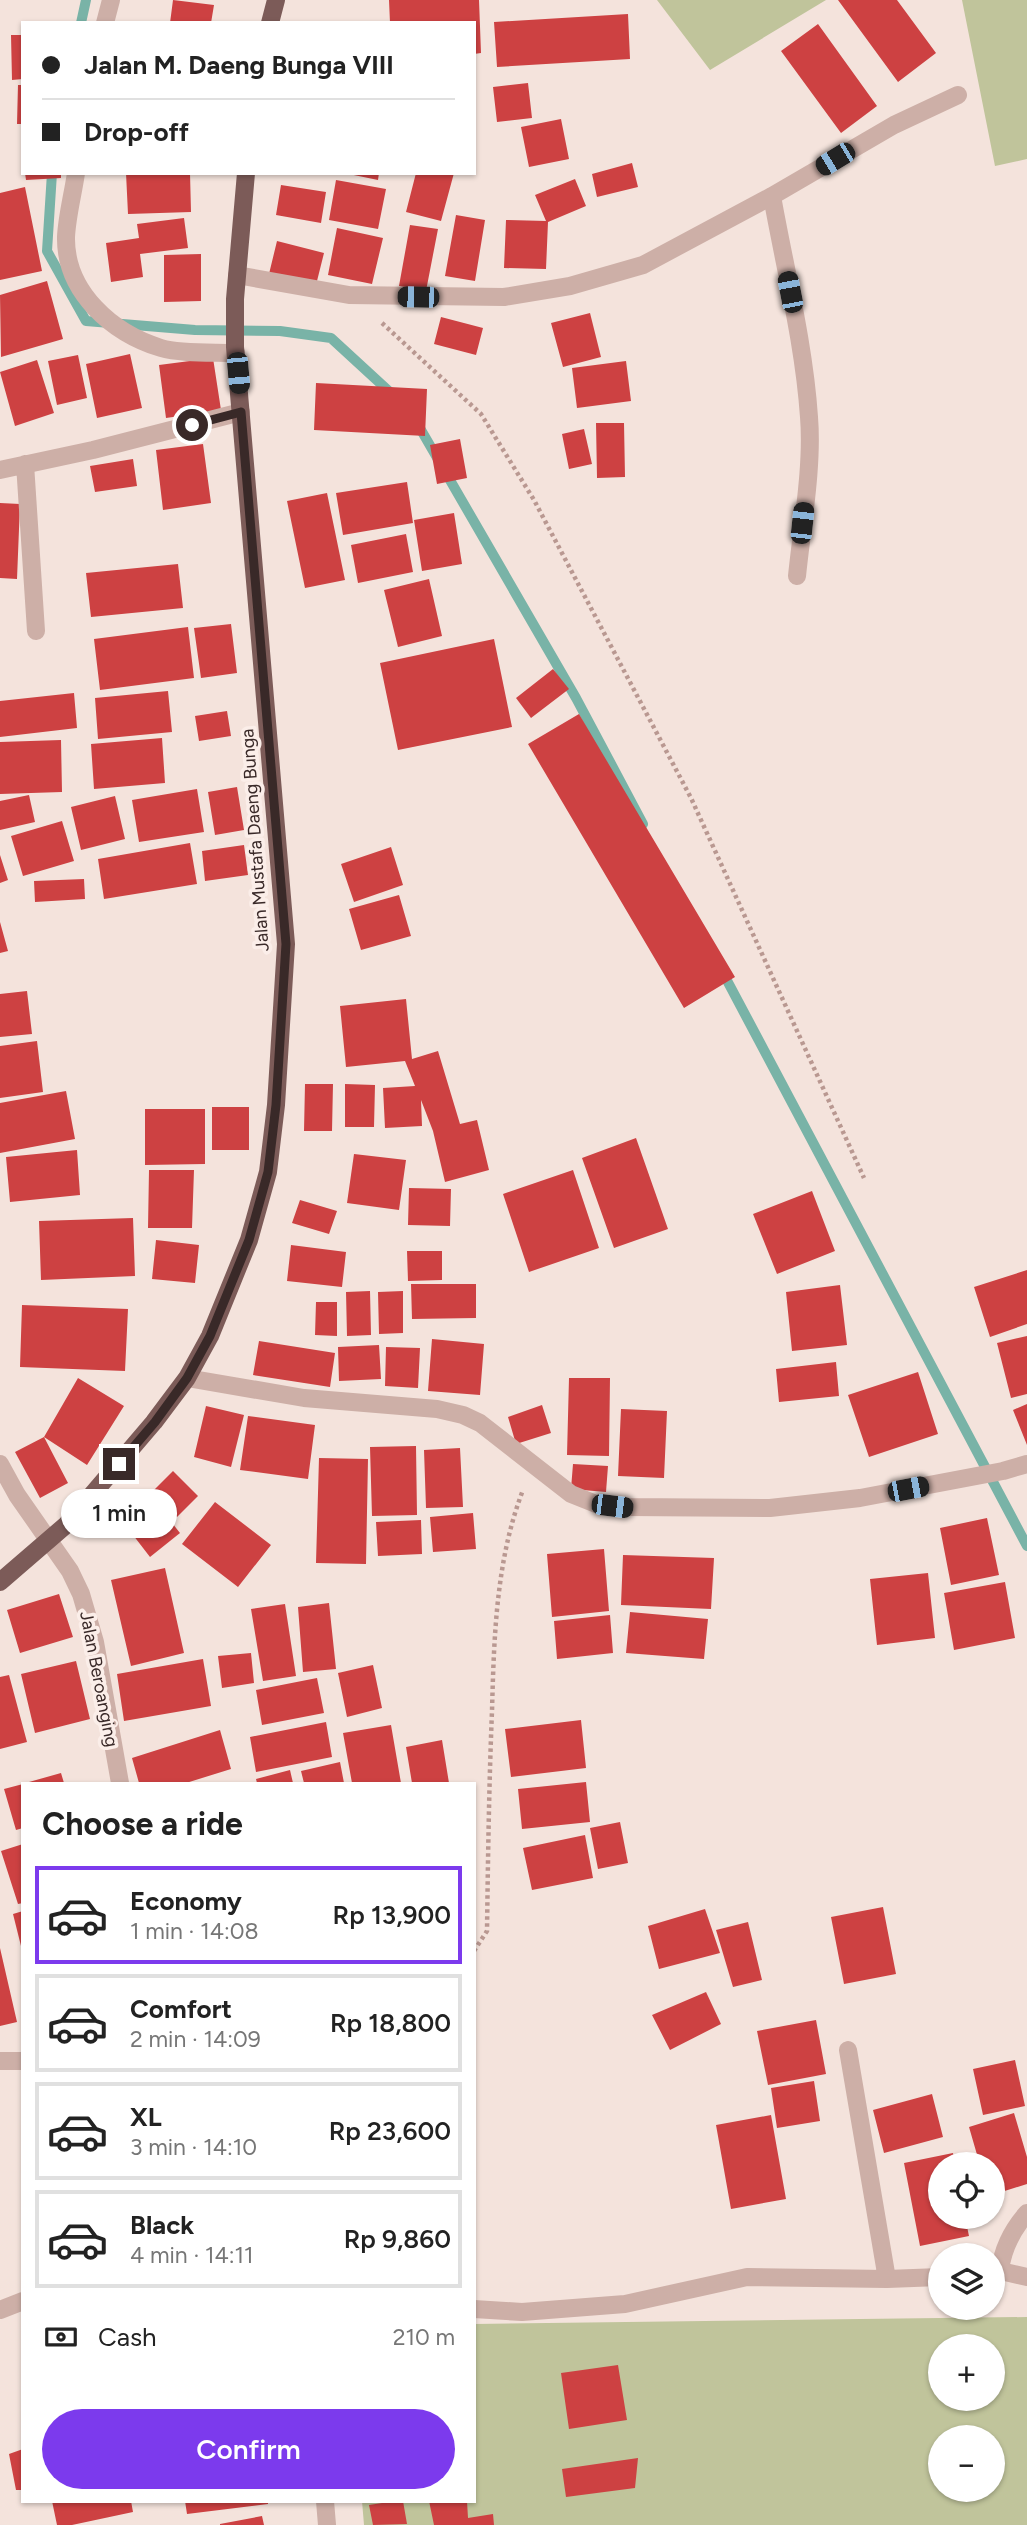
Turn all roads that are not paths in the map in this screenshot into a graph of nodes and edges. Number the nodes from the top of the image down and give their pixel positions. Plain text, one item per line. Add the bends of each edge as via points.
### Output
1 (111, 0) edge
2 (276, 0) edge
3 (106, 21) edge
4 (271, 21) edge
5 (958, 94) dead end
6 (76, 175) edge
7 (246, 175) edge
8 (772, 196) junction
9 (237, 275) junction
10 (236, 350) junction
11 (241, 412) junction
12 (25, 464) junction
13 (0, 470) edge
14 (797, 576) dead end
15 (36, 631) dead end
16 (187, 1378) junction
17 (0, 1464) edge
18 (1027, 1464) edge
19 (49, 1541) junction
20 (0, 1582) edge
21 (120, 1782) edge
22 (848, 2050) dead end
23 (21, 2060) edge
24 (0, 2061) edge
25 (1027, 2213) edge
26 (1005, 2247) edge
27 (1005, 2271) edge
28 (928, 2277) edge
29 (1027, 2277) edge
30 (887, 2279) junction
31 (21, 2302) edge
32 (476, 2309) edge
33 (0, 2310) edge
34 (325, 2503) edge
35 (327, 2525) edge

1 - 3 street
2 - 4 main road
5 - 8 street via 894,125
6 - 10 street via 66,238 70,270 106,320 163,349
7 - 9 main road, Jalan Mustafa Daeng Bunga
8 - 9 street via 643,265 570,286 504,297 349,295
8 - 14 street via 809,416
9 - 10 main road, Jalan Mustafa Daeng Bunga
10 - 11 main road, Jalan Mustafa Daeng Bunga
11 - 12 street
11 - 16 main road, Jalan Mustafa Daeng Bunga via 286,944 268,1172 249,1240 210,1336
12 - 13 street
12 - 15 street
16 - 18 street via 304,1398 463,1415 481,1423 582,1499 596,1504 770,1508 847,1500
16 - 19 main road, Jalan Mustafa Daeng Bunga via 155,1422
17 - 19 street, Jalan Beroanging
19 - 20 main road, Jalan Mustafa Daeng Bunga
19 - 21 street, Jalan Beroanging via 81,1594 95,1642
22 - 30 street
23 - 24 street
25 - 26 street
27 - 29 street
28 - 30 street
30 - 32 street via 747,2277 625,2304 522,2312
31 - 33 street
34 - 35 street

